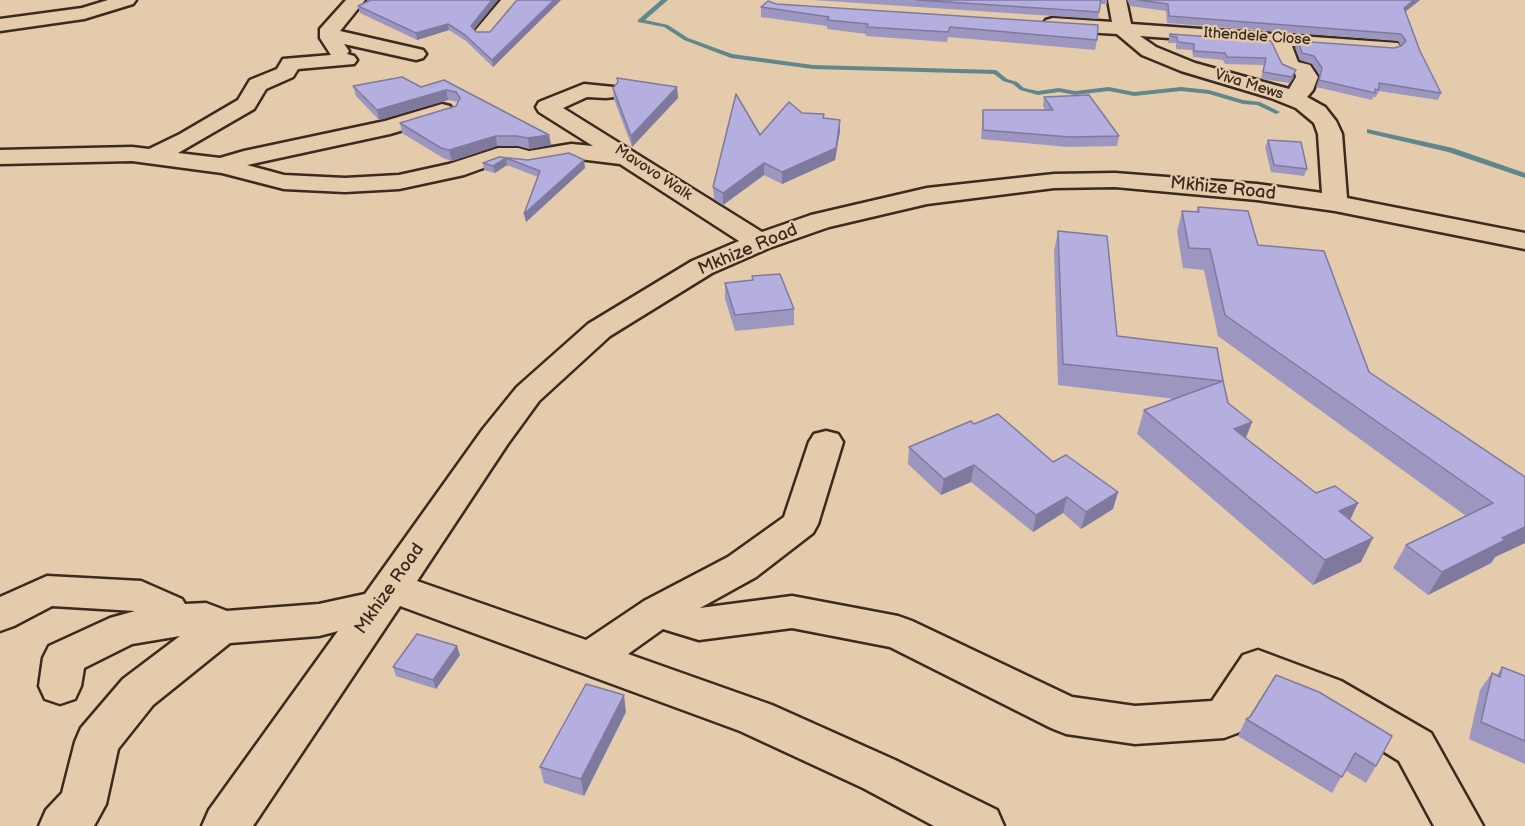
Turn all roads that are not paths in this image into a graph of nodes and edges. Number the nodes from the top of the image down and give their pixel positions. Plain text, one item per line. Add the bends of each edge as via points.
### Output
1 (127, 0) edge
2 (356, 0) edge
3 (511, 0) edge
4 (1118, 0) edge
5 (1030, 22) edge
6 (0, 25) edge
7 (1123, 29) junction
8 (484, 32) edge
9 (330, 38) junction
10 (1279, 39) junction
11 (1391, 47) edge
12 (416, 54) dead end
13 (606, 92) dead end
14 (1292, 98) junction
15 (449, 109) edge
16 (153, 156) junction
17 (0, 157) edge
18 (630, 158) junction
19 (223, 166) junction
20 (1335, 203) junction
21 (1525, 240) edge
22 (759, 242) junction
23 (826, 442) dead end
24 (385, 597) junction
25 (658, 612) junction
26 (0, 615) edge
27 (170, 621) junction
28 (221, 628) junction
29 (590, 659) junction
30 (60, 686) dead end
31 (63, 826) edge
32 (226, 826) edge
33 (980, 826) edge
34 (1459, 826) edge

1 - 6 street via 84,13
2 - 9 street via 335,21
3 - 8 street
4 - 7 street
5 - 7 street, Ithendele Close
7 - 10 street, Ithendele Close
7 - 14 street, Viva Mews via 1132,39 1165,58
9 - 12 street
9 - 16 street via 351,64 291,63 286,73 258,85 246,104
10 - 11 street, Ithendele Close
10 - 14 street via 1290,66 1303,69 1307,77 1302,90
13 - 18 street, Mavovo Walk via 584,90 547,107
14 - 20 street, Viva Mews via 1325,121 1330,134
15 - 19 street via 390,127 244,158
16 - 17 street
16 - 19 street
18 - 19 street via 571,151 529,158 498,155 455,170 399,182 345,185 284,182
18 - 22 street, Mavovo Walk
20 - 21 street, Mkhize Road
20 - 22 street, Mkhize Road via 1165,182 1054,181 927,196 878,206
22 - 24 street, Mkhize Road via 702,267 653,295 599,330 558,365 528,394 495,437
23 - 25 street via 800,524 742,567
24 - 28 street via 319,620
24 - 29 street
24 - 32 street, Mkhize Road
25 - 29 street
25 - 34 street via 699,624 792,612 898,632 1066,715 1135,725 1224,719 1258,667 1326,694 1415,747
26 - 27 street via 47,591 56,591 141,596 168,610
27 - 28 street via 206,619
27 - 30 street via 124,629 64,658
28 - 31 street via 138,692 97,742 83,804
29 - 33 street via 756,718

